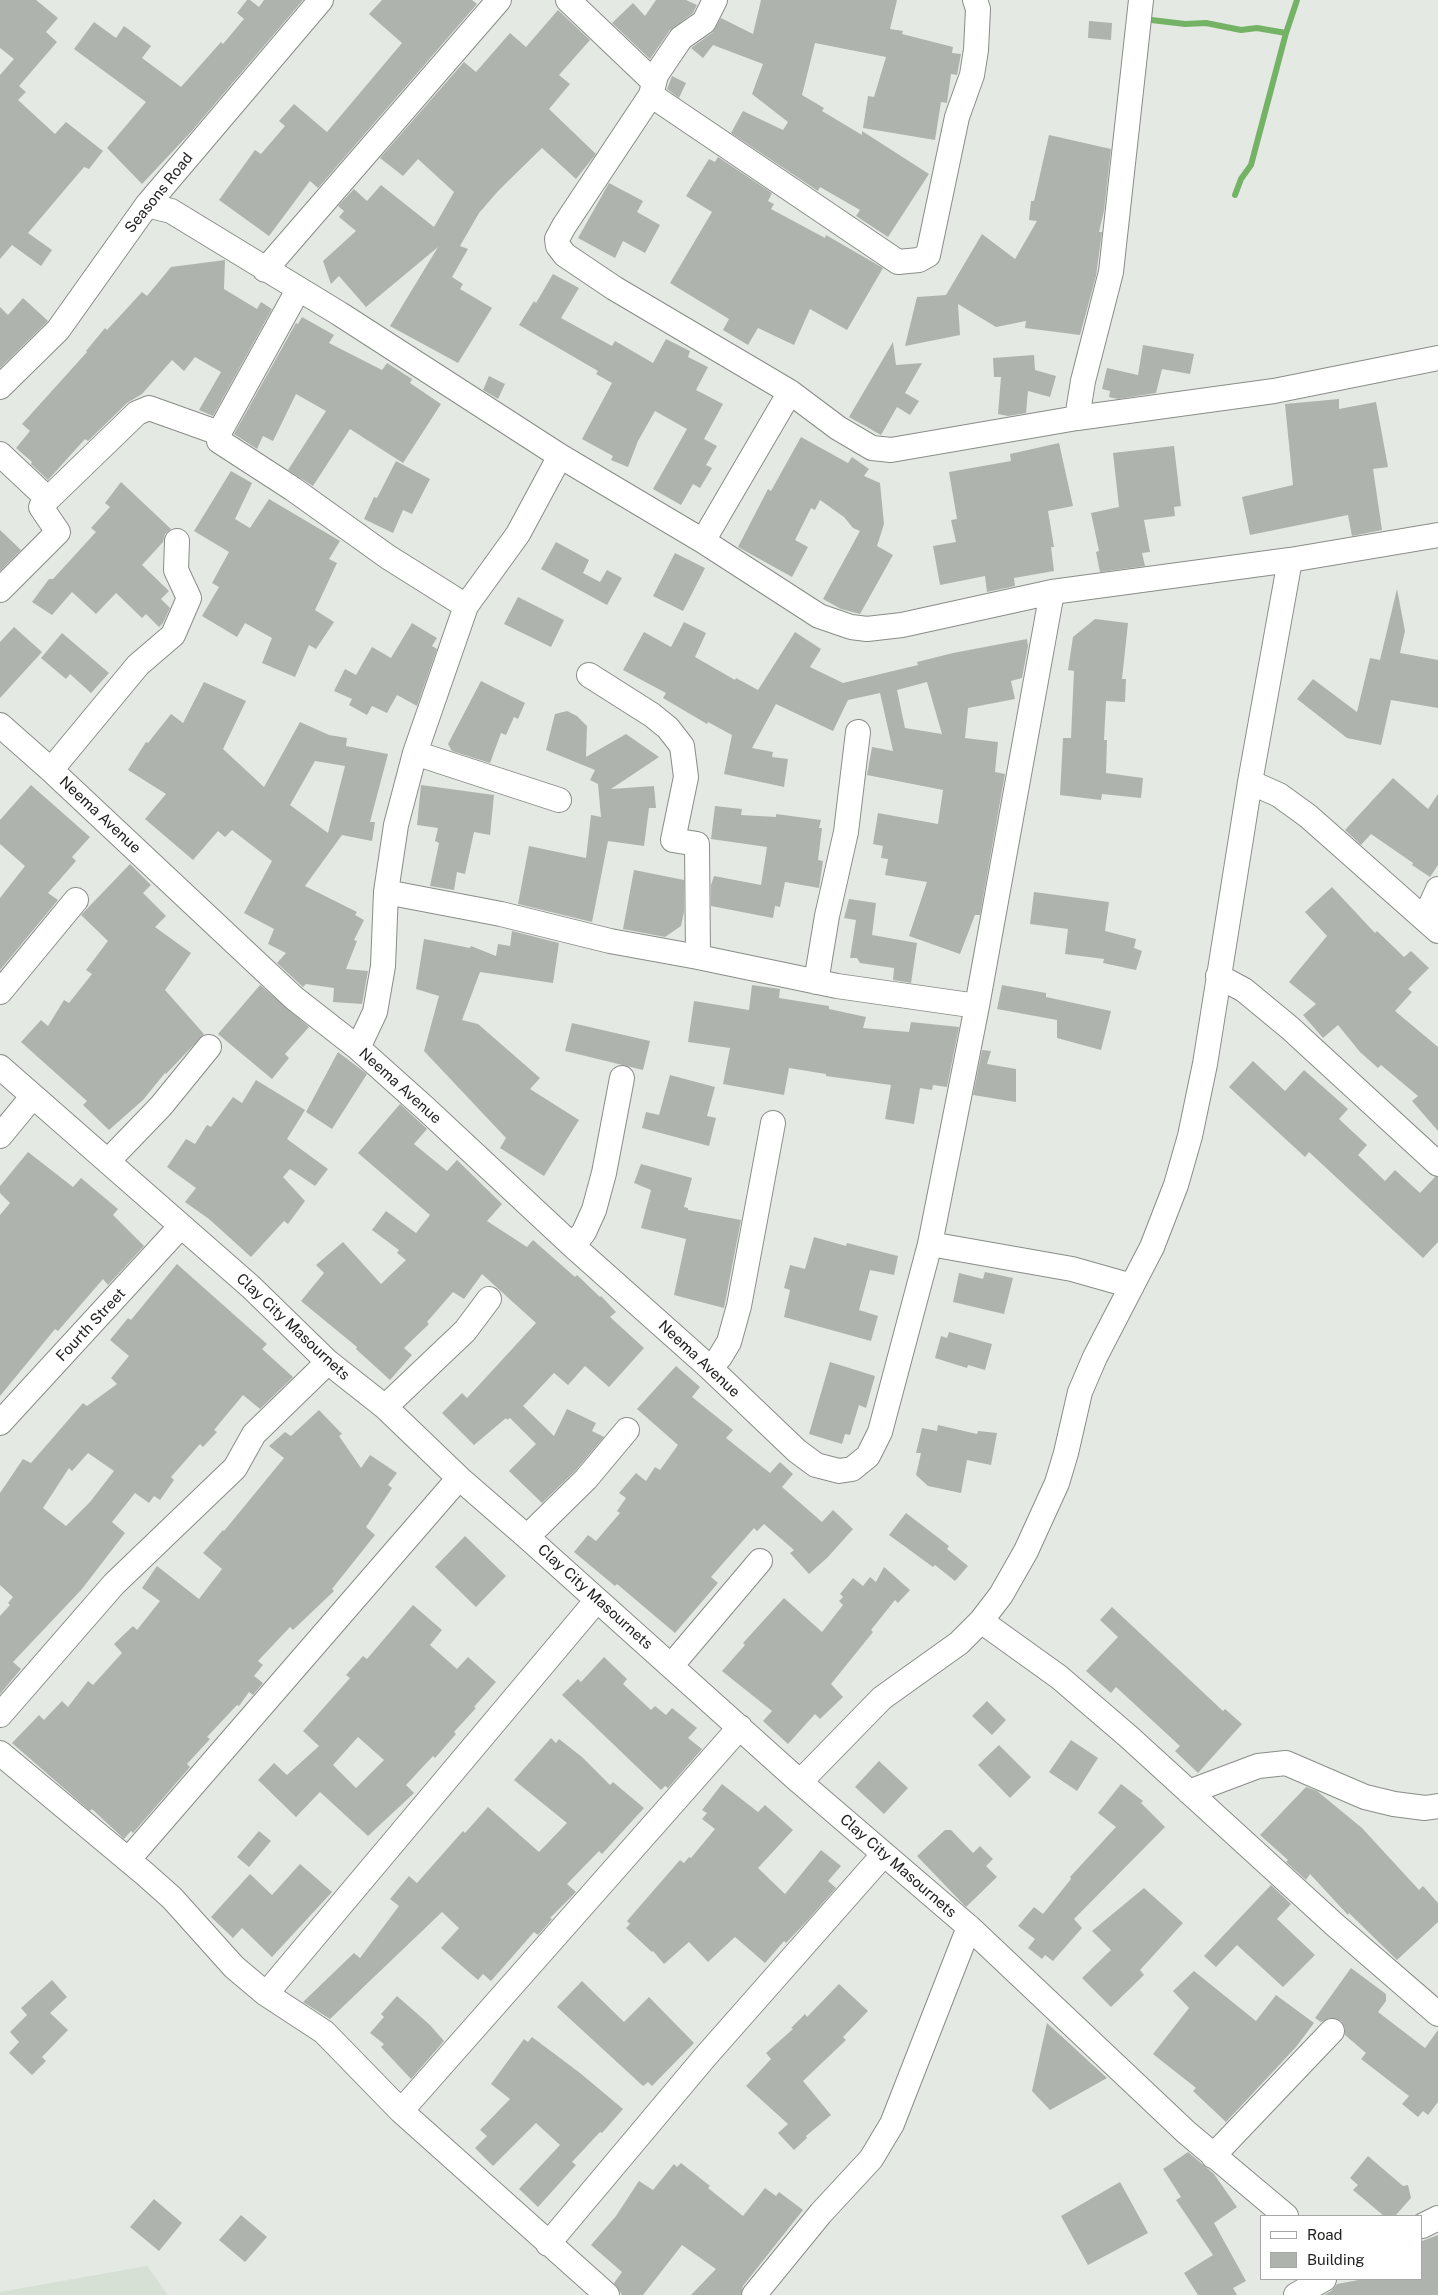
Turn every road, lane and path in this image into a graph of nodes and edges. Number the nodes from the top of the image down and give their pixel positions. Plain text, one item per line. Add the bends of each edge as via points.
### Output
1 (321, 0) edge
2 (499, 0) edge
3 (568, 0) edge
4 (714, 0) edge
5 (975, 0) edge
6 (1141, 0) edge
7 (653, 88) junction
8 (147, 205) junction
9 (265, 270) junction
10 (298, 290) junction
11 (1438, 358) edge
12 (0, 387) edge
13 (790, 392) junction
14 (1077, 418) junction
15 (219, 433) junction
16 (0, 454) edge
17 (560, 456) junction
18 (48, 499) junction
19 (1438, 535) edge
20 (177, 541) dead end
21 (703, 541) junction
22 (1290, 560) junction
23 (0, 590) edge
24 (1052, 592) junction
25 (466, 606) junction
26 (589, 675) dead end
27 (0, 726) edge
28 (858, 732) dead end
29 (415, 753) junction
30 (51, 770) junction
31 (1250, 782) junction
32 (559, 800) dead end
33 (1438, 888) edge
34 (386, 892) junction
35 (76, 900) dead end
36 (1431, 924) edge
37 (698, 957) junction
38 (1218, 976) junction
39 (816, 982) junction
40 (0, 992) edge
41 (977, 1006) junction
42 (209, 1047) dead end
43 (358, 1048) junction
44 (0, 1067) edge
45 (622, 1078) dead end
46 (34, 1096) junction
47 (773, 1123) dead end
48 (0, 1136) edge
49 (108, 1161) junction
50 (1438, 1164) edge
51 (181, 1226) junction
52 (930, 1244) junction
53 (573, 1246) junction
54 (1132, 1286) junction
55 (489, 1299) dead end
56 (328, 1362) junction
57 (710, 1368) junction
58 (385, 1407) junction
59 (0, 1423) edge
60 (627, 1430) dead end
61 (459, 1478) junction
62 (527, 1536) junction
63 (760, 1561) dead end
64 (597, 1600) junction
65 (981, 1621) junction
66 (671, 1666) junction
67 (0, 1715) edge
68 (740, 1727) junction
69 (0, 1754) edge
70 (800, 1782) junction
71 (1189, 1792) junction
72 (1438, 1806) edge
73 (884, 1854) junction
74 (128, 1860) junction
75 (969, 1927) junction
76 (266, 1994) junction
77 (1438, 2014) edge
78 (1332, 2031) dead end
79 (401, 2111) junction
80 (1213, 2156) junction
81 (1285, 2215) edge
82 (1438, 2218) edge
83 (1423, 2226) edge
84 (548, 2244) junction
85 (1322, 2280) edge
86 (607, 2295) edge
87 (754, 2295) edge
88 (1296, 2295) edge

1 - 8 street, Seasons Road
2 - 9 street
3 - 7 street
4 - 7 street via 704,22 681,38 656,75
5 - 7 street via 978,9 972,75 957,117 928,255 919,260 898,262
6 - 14 street via 1111,272 1083,381
7 - 13 street via 564,226 557,239 558,246 565,255 614,288
8 - 9 street via 171,211
8 - 12 street, Seasons Road via 58,330
9 - 10 street
10 - 15 street
10 - 17 street
11 - 14 street via 1274,391
13 - 14 street via 838,428 872,448 891,450
13 - 21 street
15 - 18 street via 150,408 137,413
15 - 25 street via 219,441 388,557
16 - 18 street
17 - 21 street
17 - 25 street via 518,534
18 - 23 street via 41,507 58,532
19 - 22 street
20 - 30 street via 176,570 189,598 173,635 138,666
21 - 24 street via 819,616 851,627 867,629 902,625
22 - 24 street
22 - 31 street
24 - 41 street, Neema Avenue
25 - 29 street
26 - 37 street via 652,715 682,746 686,778 672,840 697,844
27 - 30 street, Neema Avenue
28 - 39 street via 846,832 826,916
29 - 32 street
29 - 34 street via 396,825
30 - 43 street, Neema Avenue via 294,998
31 - 36 street via 1279,795 1308,816
31 - 38 street
33 - 36 street
34 - 37 street
34 - 43 street via 383,966 376,1012
35 - 40 street
37 - 39 street
38 - 50 street via 1244,990 1290,1028
38 - 54 street via 1190,1136 1176,1185 1152,1247
39 - 41 street
41 - 52 street, Neema Avenue
42 - 49 street via 161,1106
43 - 53 street, Neema Avenue
44 - 46 street, Clay City Masournets
45 - 53 street via 594,1210
46 - 48 street
46 - 49 street, Clay City Masournets
47 - 57 street via 739,1306 729,1342
49 - 51 street, Clay City Masournets
51 - 56 street, Clay City Masournets
51 - 59 street, Fourth Street
52 - 54 street via 1072,1269
52 - 57 street, Neema Avenue via 880,1432 868,1456 852,1469 839,1472 816,1465
53 - 57 street, Neema Avenue
54 - 65 street via 1080,1392 1057,1484 1001,1596
55 - 58 street via 465,1331
56 - 58 street, Clay City Masournets
56 - 67 street via 254,1434 235,1468 114,1584
58 - 61 street, Clay City Masournets
60 - 62 street via 586,1479
61 - 62 street, Clay City Masournets
61 - 74 street
62 - 64 street, Clay City Masournets
63 - 66 street
64 - 66 street, Clay City Masournets
64 - 76 street
65 - 70 street via 959,1644 882,1698
65 - 71 street via 1059,1677
66 - 68 street, Clay City Masournets
68 - 70 street, Clay City Masournets
68 - 79 street
69 - 74 street
70 - 73 street, Clay City Masournets
71 - 72 street via 1258,1766 1286,1763 1365,1797 1425,1808
71 - 77 street
73 - 75 street, Clay City Masournets
73 - 84 street via 705,2057
74 - 76 street via 172,1898 234,1967
75 - 80 street, Clay City Masournets
75 - 87 street via 892,2124 872,2159 821,2213
76 - 79 street via 324,2032
78 - 80 street
79 - 84 street
80 - 81 street, Clay City Masournets
82 - 83 street
84 - 86 street
85 - 88 street

